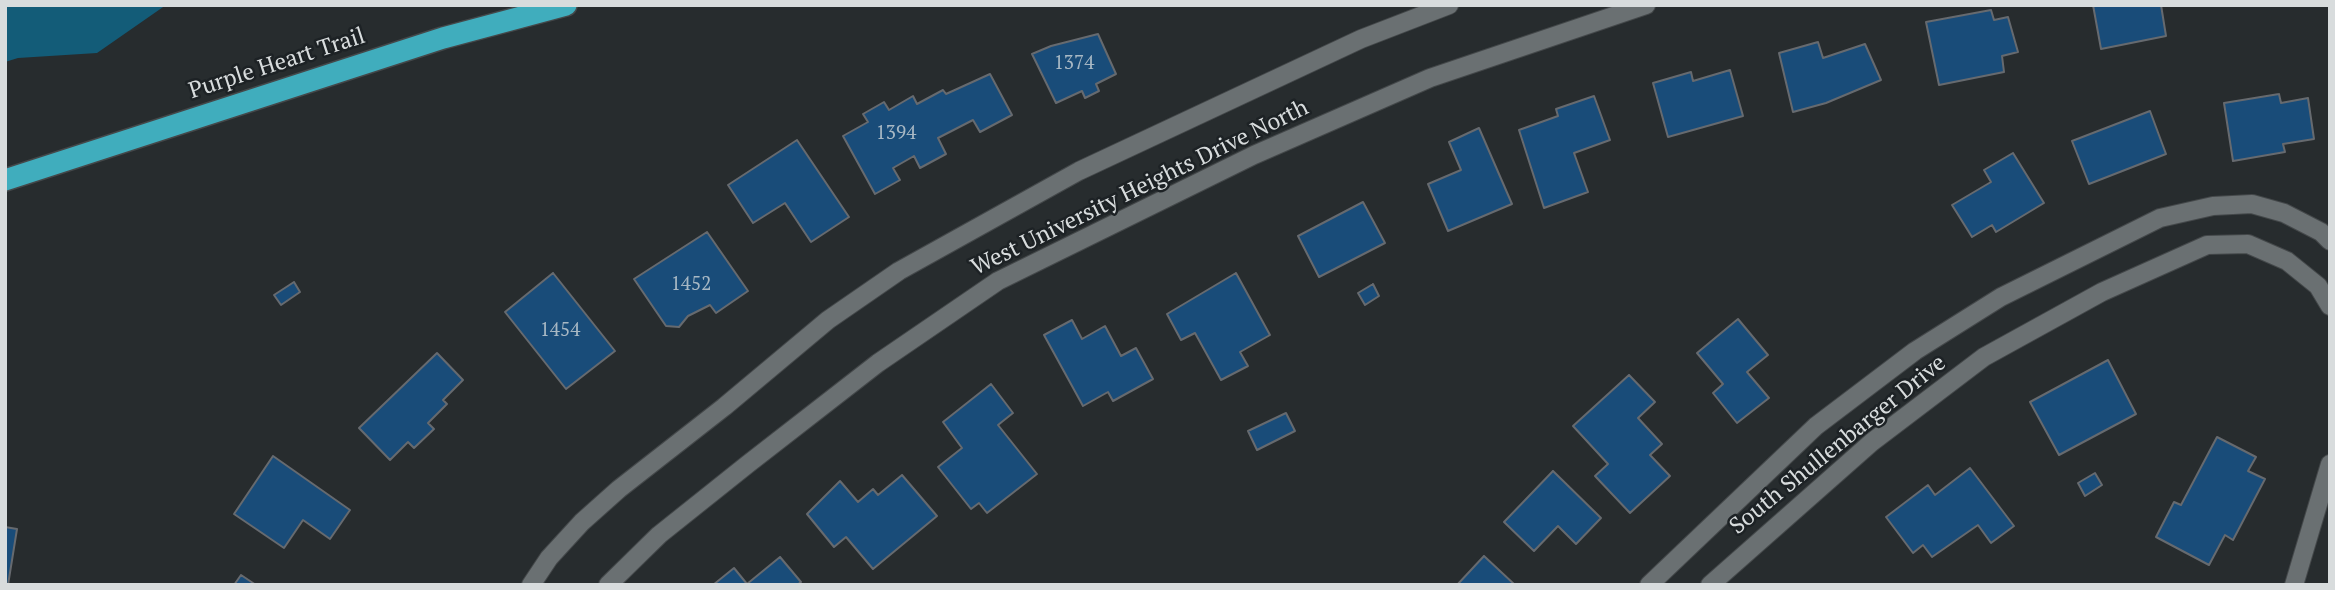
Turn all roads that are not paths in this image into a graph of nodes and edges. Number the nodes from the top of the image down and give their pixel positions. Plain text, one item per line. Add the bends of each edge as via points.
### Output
1 (566, 5) edge
2 (1449, 5) edge
3 (1646, 5) edge
4 (5, 180) edge
5 (2330, 241) edge
6 (2330, 306) edge
7 (2330, 464) edge
8 (531, 585) edge
9 (608, 585) edge
10 (1649, 585) edge
11 (1710, 585) edge
12 (2294, 585) edge

1 - 4 highway, Purple Heart Trail via 443,38
2 - 8 street, West University Heights Drive North via 1362,39 1079,171 899,271 828,320 619,489 565,540
3 - 9 street, West University Heights Drive North via 1430,78 1254,155 998,281 878,363 748,464 659,535
5 - 10 street, South Shullenbarger Drive via 2321,232 2273,210 2252,204 2213,206 2160,218 2001,297 1915,351 1816,426
6 - 11 street, South Shullenbarger Drive via 2318,286 2287,261 2248,244 2207,245 2114,286 1984,357 1872,442
7 - 12 street

